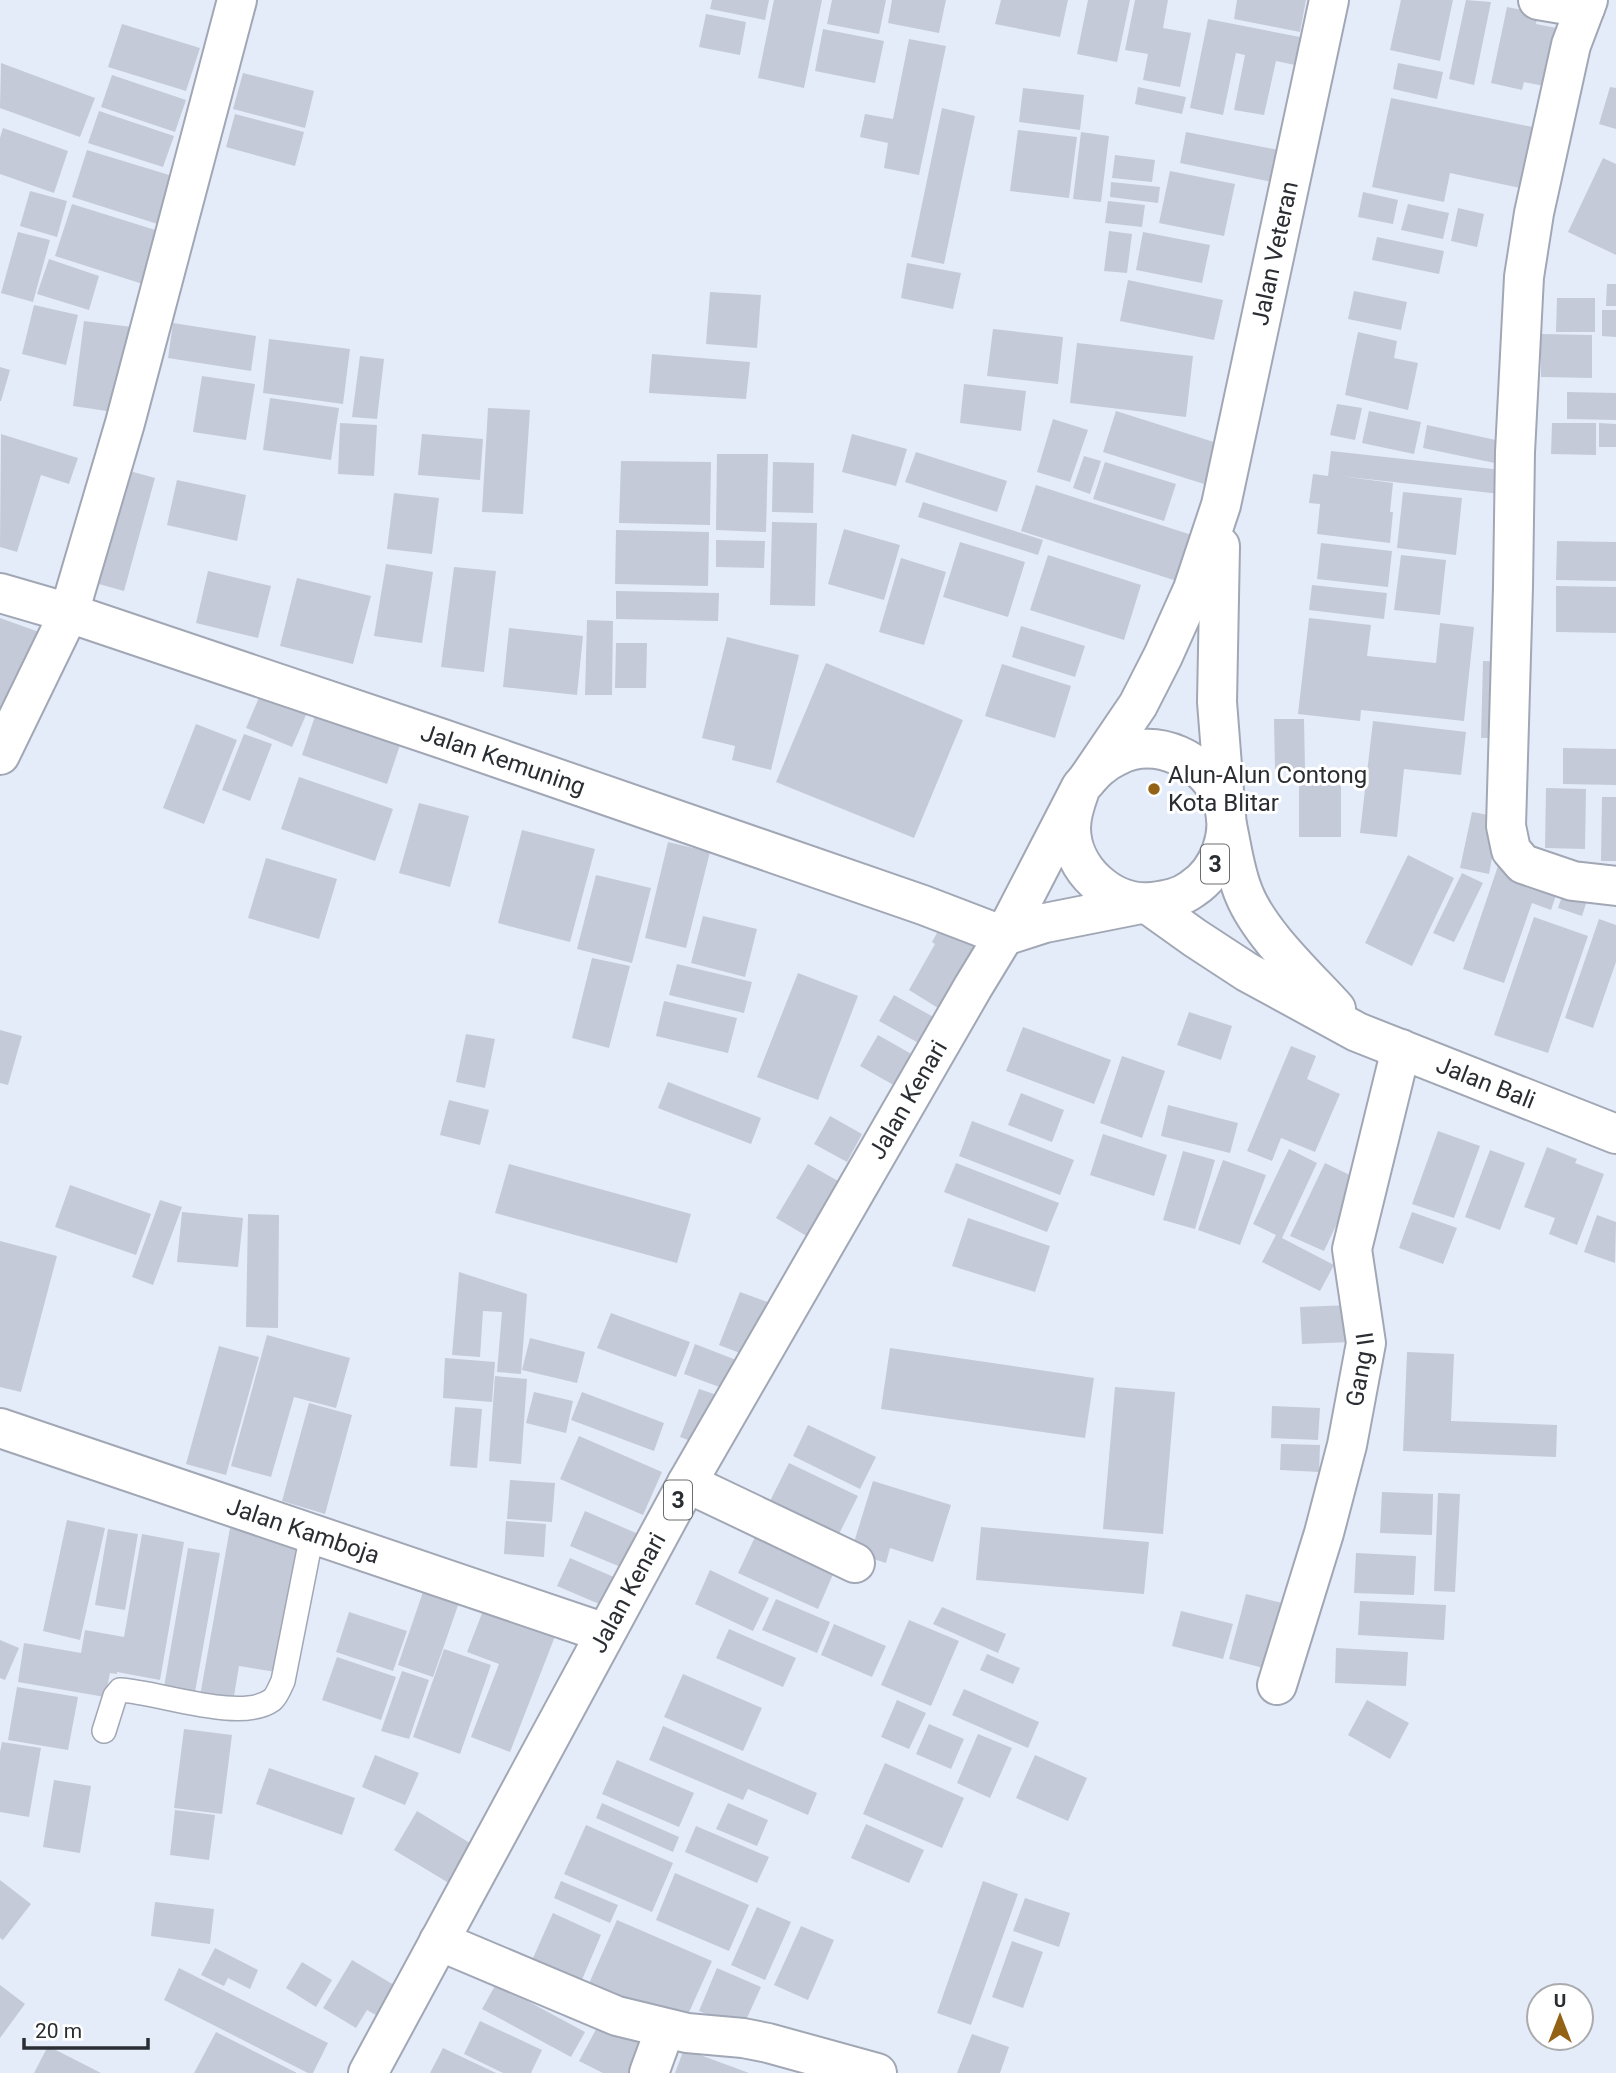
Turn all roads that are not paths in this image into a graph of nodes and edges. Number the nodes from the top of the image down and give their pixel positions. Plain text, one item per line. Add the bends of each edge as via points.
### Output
1 (237, 0) edge
2 (1329, 0) edge
3 (1543, 1) edge
4 (1586, 4) edge
5 (1221, 505) junction
6 (0, 593) edge
7 (69, 613) junction
8 (0, 755) edge
9 (1081, 787) junction
10 (1227, 825) junction
11 (1616, 886) edge
12 (1146, 903) junction
13 (1004, 936) junction
14 (1357, 1032) junction
15 (1401, 1049) junction
16 (1616, 1134) edge
17 (0, 1428) edge
18 (687, 1483) junction
19 (312, 1534) junction
20 (855, 1563) dead end
21 (605, 1633) junction
22 (1277, 1685) dead end
23 (104, 1731) dead end
24 (439, 1941) junction
25 (665, 2029) junction
26 (368, 2073) edge
27 (649, 2073) edge
28 (877, 2073) edge

1 - 7 main road via 125,424
2 - 5 main road, Jalan Veteran
3 - 4 main road
4 - 11 main road via 1571,45 1524,277 1506,826 1511,850 1523,864 1573,881
5 - 9 main road, Jalan Veteran via 1193,589 1163,656 1138,705
5 - 10 main road, Jalan Veteran via 1216,702
6 - 7 main road, Jalan Kemuning
7 - 8 main road
7 - 13 main road, Jalan Kemuning
9 - 10 main road, 3 via 1098,767 1119,754 1169,751 1192,762 1210,779 1223,801
9 - 12 main road, 3 via 1071,830 1081,863 1103,888 1123,899
9 - 13 main road, 3
10 - 12 main road, 3 via 1223,850 1211,872 1193,889 1171,900
10 - 14 main road, 3 via 1244,895 1260,923
12 - 13 main road, 3
12 - 14 main road, 3 via 1247,972
13 - 18 main road, Jalan Kenari / 3
14 - 15 main road, Jalan Bali / 3
15 - 16 main road, Jalan Bali / 3
15 - 22 main road, Gang II via 1352,1249 1366,1343 1347,1445
17 - 19 main road, Jalan Kamboja
18 - 20 main road
18 - 21 main road, Jalan Kenari / 3
19 - 21 main road, Jalan Kamboja
19 - 23 lane via 283,1681 274,1699 256,1707 230,1709 120,1690
21 - 24 main road, Jalan Kenari / 3
24 - 25 main road via 617,2016
24 - 26 main road, Jalan Kenari / 3
25 - 27 main road
25 - 28 main road via 768,2043

